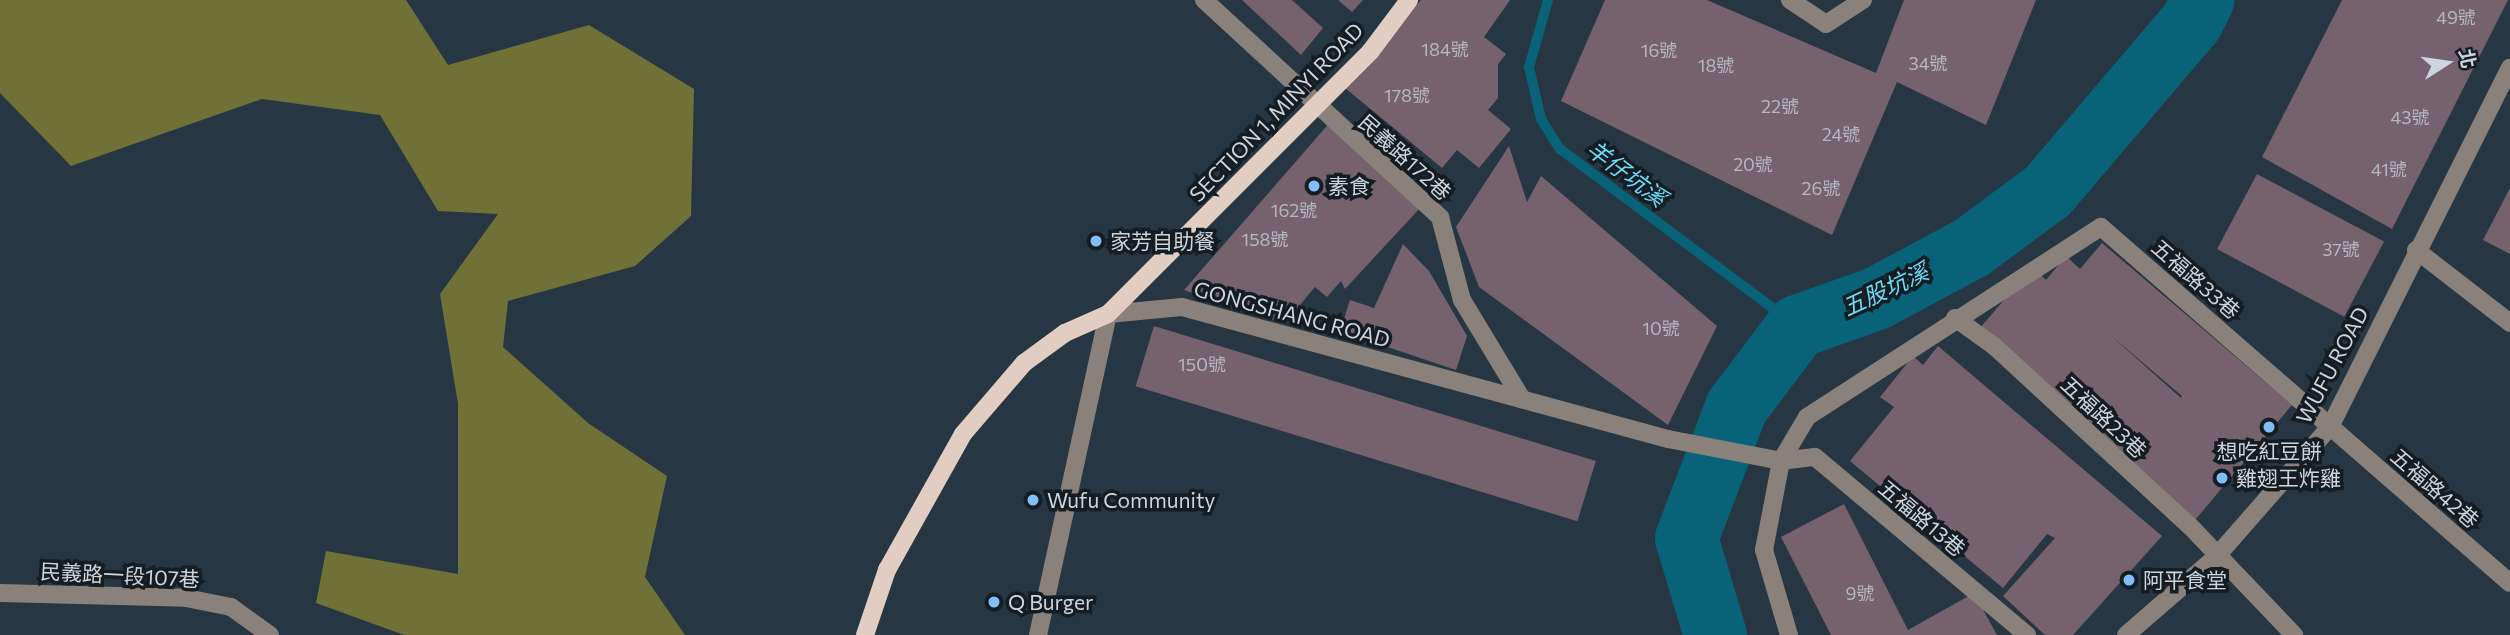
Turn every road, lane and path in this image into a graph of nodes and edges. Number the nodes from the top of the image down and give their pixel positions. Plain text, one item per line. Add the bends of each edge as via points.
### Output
1 (1204, 0) edge
2 (1409, 0) edge
3 (1790, 0) edge
4 (1863, 0) edge
5 (2510, 67) edge
6 (1316, 108) junction
7 (2416, 250) junction
8 (1108, 314) junction
9 (1955, 318) junction
10 (2510, 323) edge
11 (1522, 399) junction
12 (2330, 427) junction
13 (1781, 461) junction
14 (2216, 557) junction
15 (2510, 583) edge
16 (0, 593) edge
17 (270, 635) edge
18 (865, 635) edge
19 (1038, 635) edge
20 (1789, 635) edge
21 (2027, 635) edge
22 (2126, 635) edge
23 (2294, 635) edge

1 - 6 street, 民義路172巷
2 - 6 main road, SECTION 1, MINYI ROAD
3 - 4 street via 1826,24
5 - 7 street, WUFU ROAD
6 - 8 main road, SECTION 1, MINYI ROAD
6 - 11 street, 民義路172巷 via 1440,217 1462,300
7 - 10 street
7 - 12 street, WUFU ROAD
8 - 11 street, GONGSHANG ROAD via 1182,307
8 - 18 main road, SECTION 1, MINYI ROAD via 1065,333 1024,363 963,434 887,570
8 - 19 street
9 - 12 street, 五福路33巷 via 2101,227
9 - 13 street via 1807,417
9 - 14 street, 五福路23巷 via 2004,355
11 - 13 street, GONGSHANG ROAD
12 - 14 street, WUFU ROAD
12 - 15 street, 五福路42巷
13 - 20 street via 1764,550
13 - 21 street, 五福路13巷 via 1815,457
14 - 22 street, WUFU ROAD
14 - 23 street, 五福路23巷
16 - 17 street, 民義路一段107巷 via 186,598 231,607

